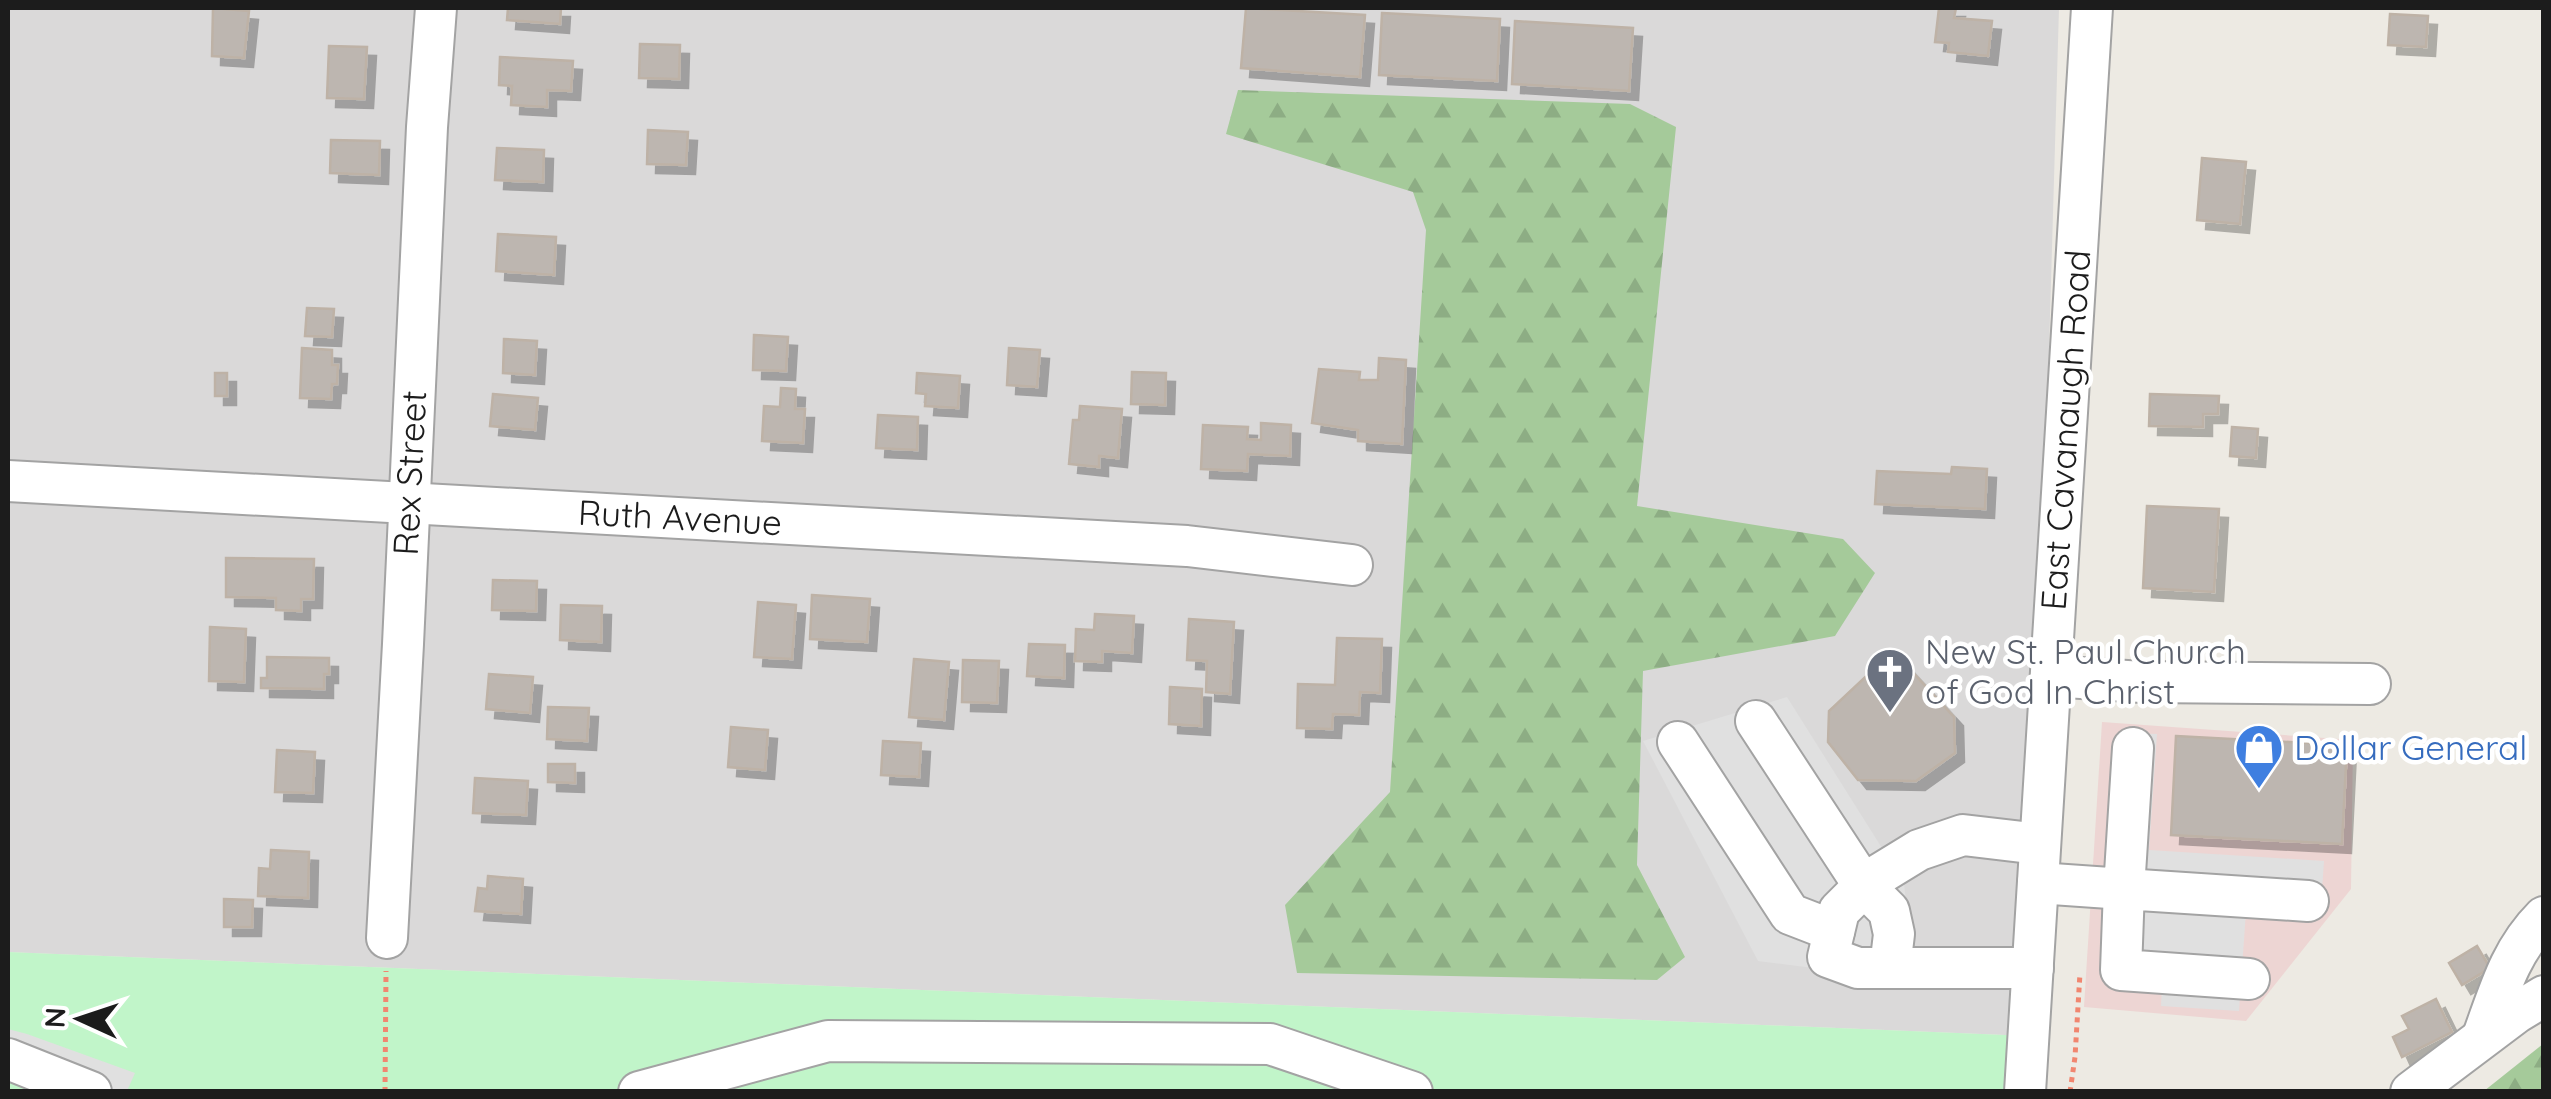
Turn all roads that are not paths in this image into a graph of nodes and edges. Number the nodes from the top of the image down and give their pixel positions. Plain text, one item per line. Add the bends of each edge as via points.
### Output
1 (436, 8) edge
2 (2092, 8) edge
3 (8, 480) edge
4 (409, 502) junction
5 (1352, 565) dead end
6 (2051, 676) junction
7 (2370, 684) dead end
8 (1756, 720) dead end
9 (1678, 742) dead end
10 (2132, 748) dead end
11 (2040, 864) junction
12 (1864, 886) junction
13 (2124, 889) junction
14 (2308, 901) dead end
15 (2544, 917) edge
16 (1834, 932) junction
17 (387, 938) road end
18 (1890, 968) junction
19 (2033, 968) junction
20 (2249, 979) dead end
21 (2544, 996) edge
22 (2484, 1036) junction
23 (8, 1060) edge
24 (91, 1092) edge
25 (639, 1092) edge
26 (1412, 1092) edge
27 (2025, 1092) edge
28 (2411, 1092) edge

1 - 4 street, Rex Street
2 - 6 street, East Cavanaugh Road
3 - 4 street, Ruth Avenue
4 - 5 street, Ruth Avenue via 1187,546
4 - 17 street, Rex Street
6 - 7 street
6 - 11 street, East Cavanaugh Road
8 - 12 street
9 - 16 street via 1790,914
10 - 13 street
11 - 12 street via 1964,835 1919,850
11 - 13 street
11 - 19 street, East Cavanaugh Road
12 - 16 street via 1839,911
12 - 18 street via 1889,912
13 - 14 street
13 - 20 street via 2121,970
15 - 22 street via 2514,957
16 - 18 street via 1828,956 1858,968
18 - 19 street
19 - 27 street, East Cavanaugh Road
21 - 22 street
22 - 28 street
23 - 24 street
25 - 26 street via 828,1041 1270,1044

